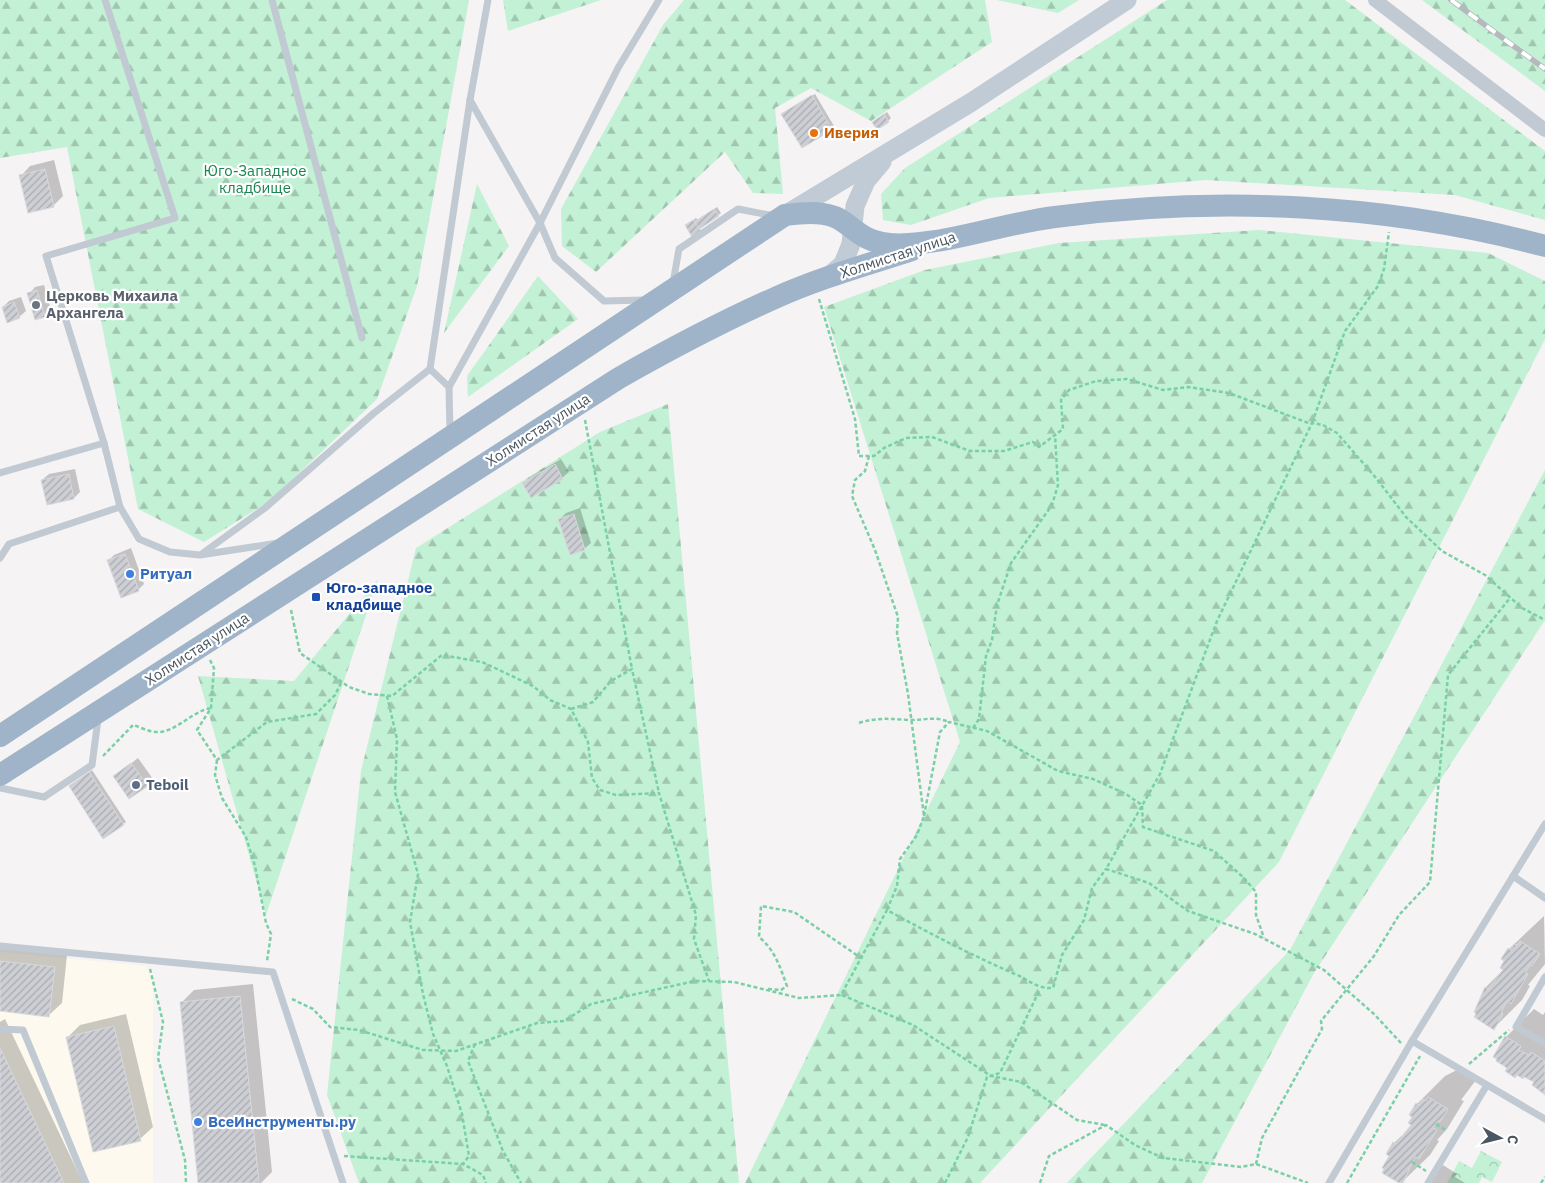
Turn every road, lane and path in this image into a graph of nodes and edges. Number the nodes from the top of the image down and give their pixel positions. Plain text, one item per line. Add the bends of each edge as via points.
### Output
1 (106, 0) edge
2 (272, 0) edge
3 (488, 0) edge
4 (659, 0) edge
5 (1127, 0) edge
6 (1375, 0) edge
7 (470, 100) junction
8 (1545, 130) edge
9 (908, 140) junction
10 (784, 216) junction
11 (1391, 216) junction
12 (540, 223) junction
13 (853, 227) junction
14 (963, 234) junction
15 (1545, 246) edge
16 (821, 279) junction
17 (664, 295) junction
18 (362, 338) dead end
19 (430, 369) junction
20 (449, 387) junction
21 (582, 402) junction
22 (1312, 423) junction
23 (1055, 435) junction
24 (450, 437) junction
25 (104, 443) junction
26 (869, 456) junction
27 (0, 473) edge
28 (120, 507) junction
29 (295, 540) junction
30 (9, 544) junction
31 (0, 547) edge
32 (200, 555) junction
33 (273, 555) junction
34 (0, 558) edge
35 (291, 588) junction
36 (1510, 598) junction
37 (1545, 620) edge
38 (203, 645) junction
39 (632, 669) junction
40 (342, 681) junction
41 (388, 696) junction
42 (211, 708) junction
43 (571, 709) junction
44 (98, 712) junction
45 (911, 720) junction
46 (949, 722) junction
47 (859, 723) dead end
48 (973, 728) junction
49 (0, 736) edge
50 (217, 760) junction
51 (92, 766) junction
52 (0, 775) edge
53 (0, 788) edge
54 (659, 793) junction
55 (1142, 806) junction
56 (924, 816) junction
57 (1545, 824) edge
58 (1106, 869) junction
59 (1513, 876) junction
60 (1545, 898) edge
61 (887, 910) junction
62 (1264, 938) junction
63 (0, 946) edge
64 (861, 958) junction
65 (148, 960) junction
66 (273, 972) junction
67 (1545, 977) edge
68 (709, 981) junction
69 (1040, 989) junction
70 (764, 990) junction
71 (1346, 990) junction
72 (280, 993) junction
73 (841, 995) junction
74 (1516, 1027) junction
75 (0, 1029) edge
76 (1412, 1041) junction
77 (475, 1044) junction
78 (1545, 1044) edge
79 (1425, 1048) junction
80 (438, 1050) junction
81 (1407, 1050) junction
82 (1463, 1070) junction
83 (991, 1076) junction
84 (1487, 1084) junction
85 (1545, 1119) edge
86 (1436, 1124) dead end
87 (1106, 1125) junction
88 (1455, 1136) junction
89 (334, 1155) junction
90 (1412, 1162) dead end
91 (463, 1164) junction
92 (1256, 1164) junction
93 (1432, 1176) junction
94 (1545, 1177) edge
95 (86, 1183) edge
96 (186, 1183) edge
97 (343, 1183) edge
98 (486, 1183) edge
99 (521, 1183) edge
100 (945, 1183) edge
101 (1040, 1183) edge
102 (1308, 1183) edge
103 (1329, 1183) edge
104 (1347, 1183) edge
105 (1428, 1183) edge
106 (1541, 1183) edge

1 - 25 lane via 175,218 46,256
2 - 18 lane
3 - 7 lane
4 - 12 lane via 618,68
5 - 9 main road
6 - 8 street
7 - 12 lane
7 - 19 lane
9 - 10 main road
9 - 13 main road via 880,163 866,181 855,206
10 - 13 highway, Холмистая улица via 818,214 834,217
10 - 17 highway
10 - 17 lane via 738,210 679,249
11 - 14 highway via 1211,204 1053,217
11 - 15 highway via 1428,220
11 - 22 path via 1384,269 1378,286 1345,331
12 - 17 lane via 555,258 604,301
12 - 20 lane
13 - 14 highway, Холмистая улица via 867,238 885,244 910,244
13 - 16 main road via 851,244 843,264
14 - 16 highway, Холмистая улица
16 - 21 highway, Холмистая улица via 684,342
16 - 26 path via 855,419 859,456
17 - 24 highway
19 - 20 lane
19 - 32 lane via 265,508
20 - 24 lane
21 - 35 highway, Холмистая улица
21 - 39 path
22 - 23 path via 1228,393 1188,387 1163,390 1128,379 1096,381 1069,390 1061,400 1063,429
22 - 36 path via 1337,433 1406,517 1442,550 1484,575
22 - 55 path via 1217,622 1160,774
23 - 26 path via 1039,448 1032,442 1004,451 970,451 932,437 906,438
23 - 48 path via 1058,485 1052,505 1011,563 997,605 986,656 979,719
24 - 29 highway
25 - 27 lane
25 - 28 lane
26 - 45 path via 865,471 855,480 852,496 876,550 898,617 897,632
28 - 30 lane
28 - 32 lane via 139,538 170,552
29 - 32 lane
29 - 33 highway
30 - 31 lane
30 - 34 lane
33 - 35 highway
33 - 49 highway
35 - 38 highway, Холмистая улица
35 - 40 path via 300,653
36 - 37 path
36 - 71 path via 1448,675 1430,882 1399,915 1374,956
38 - 42 path via 214,668
38 - 44 highway, Холмистая улица
39 - 43 path via 611,681 593,702
39 - 54 path
40 - 41 path via 370,694
40 - 50 path via 335,695 316,714 267,722
41 - 43 path via 442,655 482,662 533,686 550,700
41 - 80 path via 397,739 395,792 418,874 410,922 423,994
42 - 50 path via 197,730
42 - 51 path via 198,711 182,724 164,732 133,725
43 - 54 path via 588,742 592,778 600,790 616,795
44 - 51 lane
44 - 52 highway, Холмистая улица
45 - 46 path via 937,717
45 - 47 path via 884,718
45 - 56 path
46 - 48 path
46 - 56 path via 940,732
48 - 55 path via 986,731 1058,770 1093,779 1126,794
50 - 66 path via 216,775 222,798 246,837 256,866 266,923 271,934 266,959
51 - 53 lane via 44,797
54 - 68 path via 696,915 694,939
55 - 58 path
55 - 62 path via 1143,827 1214,851 1244,878 1256,892 1256,915
56 - 61 path via 917,835 900,859 897,886
57 - 59 lane
58 - 62 path via 1149,883 1188,911
58 - 69 path via 1092,888 1084,920 1062,955 1053,988
59 - 60 lane
59 - 76 lane
61 - 64 path
61 - 69 path
62 - 71 path via 1324,970
63 - 65 lane
64 - 70 path via 794,912 764,905 761,906 759,937 778,959 787,986 781,990
64 - 73 path
65 - 66 lane
65 - 96 path via 163,1022 158,1058 185,1160
66 - 72 lane
67 - 74 lane
68 - 70 path via 734,982
68 - 77 path via 695,980 591,1004 564,1021 537,1023
69 - 83 path via 1000,1073
70 - 73 path via 799,998
71 - 81 path via 1374,1014
71 - 92 path via 1321,1021 1322,1029 1262,1138
72 - 80 path via 313,1009 330,1028 359,1030 424,1050
72 - 89 lane
73 - 83 path via 913,1025
74 - 78 lane
74 - 82 path via 1504,1033
75 - 95 lane via 22,1030
76 - 79 lane
76 - 81 lane
77 - 80 path via 456,1051
77 - 99 path via 468,1061 503,1151
79 - 82 lane
79 - 104 path
80 - 91 path via 447,1066 462,1114 470,1156
81 - 103 lane
82 - 84 lane
83 - 87 path via 1020,1082 1077,1120
83 - 100 path via 987,1077 968,1138
84 - 85 lane
84 - 88 lane
86 - 88 path
87 - 92 path via 1135,1145 1163,1158 1241,1167
87 - 101 path via 1049,1156
88 - 93 lane
89 - 91 path
89 - 97 lane
90 - 93 path
91 - 98 path via 484,1175
92 - 102 path
93 - 105 lane
94 - 106 path

